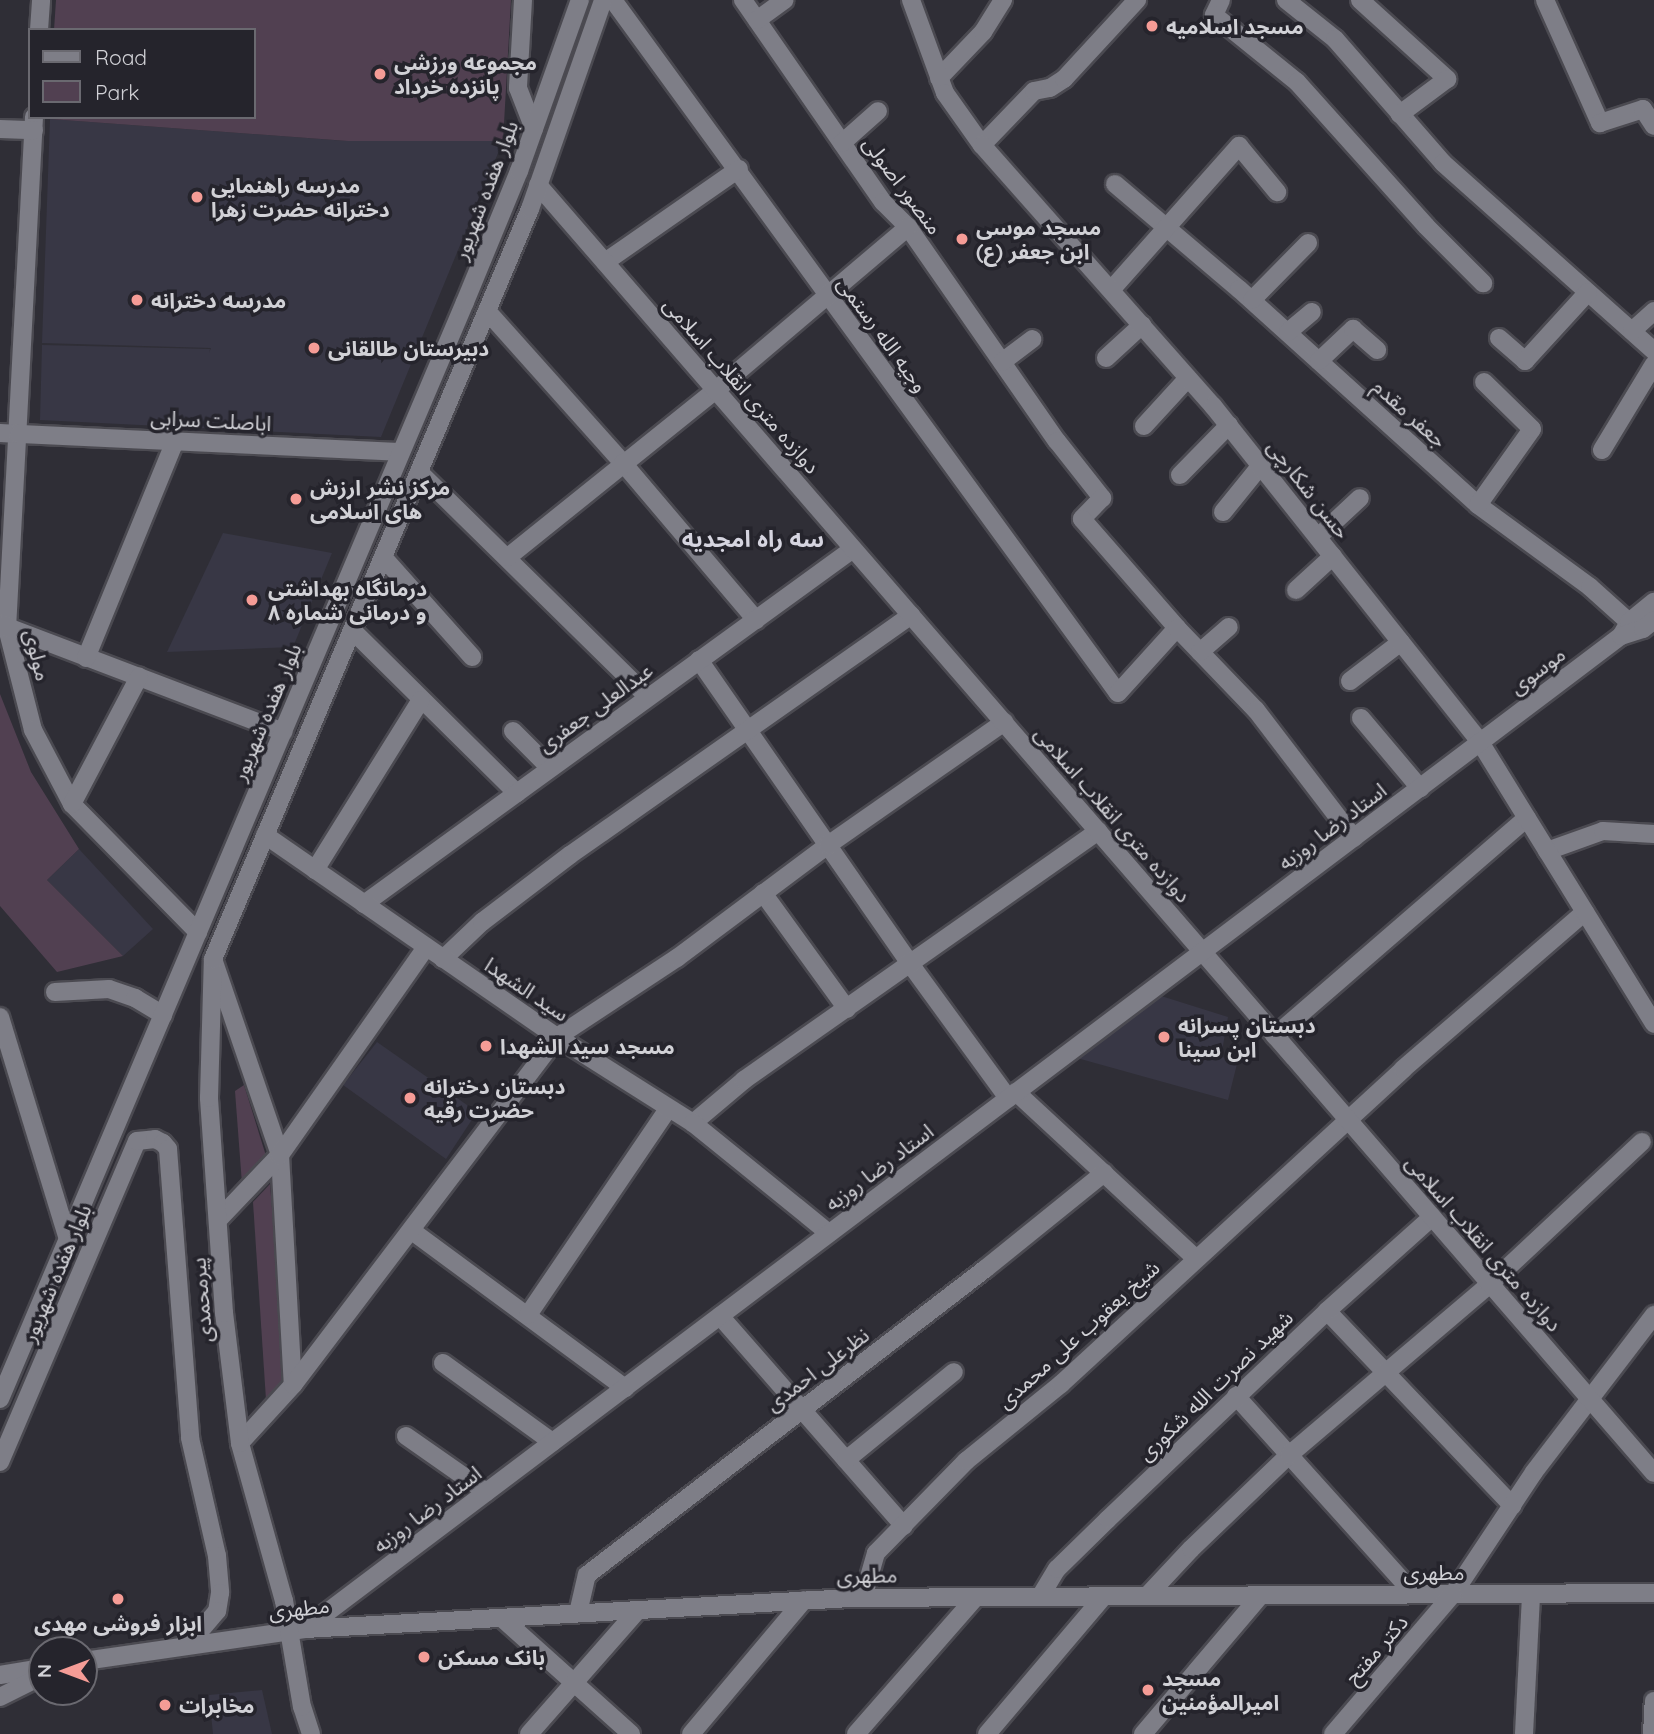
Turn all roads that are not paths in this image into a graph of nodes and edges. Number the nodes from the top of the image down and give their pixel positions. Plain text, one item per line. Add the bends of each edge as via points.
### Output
1 (41, 0) edge
2 (523, 0) edge
3 (580, 0) edge
4 (603, 0) edge
5 (613, 0) edge
6 (743, 0) edge
7 (785, 0) edge
8 (911, 0) edge
9 (1003, 0) edge
10 (1137, 0) edge
11 (1221, 0) edge
12 (1286, 0) edge
13 (1360, 0) edge
14 (1545, 0) edge
15 (757, 20) junction
16 (39, 28) edge
17 (939, 78) junction
18 (878, 111) dead end
19 (1400, 114) junction
20 (34, 124) edge
21 (1654, 126) edge
22 (0, 129) edge
23 (534, 129) junction
24 (842, 143) junction
25 (982, 145) junction
26 (739, 169) junction
27 (1115, 184) dead end
28 (538, 185) junction
29 (1278, 192) dead end
30 (908, 227) junction
31 (1167, 228) junction
32 (1308, 243) dead end
33 (605, 262) junction
34 (1483, 283) dead end
35 (1111, 290) junction
36 (1588, 292) junction
37 (827, 296) junction
38 (1252, 300) junction
39 (487, 311) junction
40 (1654, 311) edge
41 (1312, 312) dead end
42 (1142, 325) junction
43 (1632, 331) junction
44 (1287, 332) junction
45 (1499, 338) dead end
46 (1032, 339) dead end
47 (1377, 350) dead end
48 (1654, 351) edge
49 (1106, 358) dead end
50 (1319, 361) junction
51 (1002, 362) junction
52 (1654, 364) edge
53 (1188, 378) junction
54 (1484, 382) dead end
55 (716, 390) junction
56 (1229, 425) junction
57 (1144, 426) dead end
58 (0, 433) edge
59 (19, 434) junction
60 (175, 441) junction
61 (1602, 450) dead end
62 (400, 452) junction
63 (623, 463) junction
64 (1261, 465) junction
65 (419, 472) junction
66 (1180, 475) dead end
67 (1360, 498) dead end
68 (1478, 505) junction
69 (1223, 512) dead end
70 (1318, 537) junction
71 (853, 549) junction
72 (1333, 556) junction
73 (383, 557) junction
74 (508, 557) junction
75 (1296, 590) dead end
76 (1654, 602) edge
77 (911, 615) junction
78 (756, 620) junction
79 (1654, 620) edge
80 (4, 626) edge
81 (1229, 627) dead end
82 (1177, 628) junction
83 (352, 629) junction
84 (1625, 629) junction
85 (1401, 642) junction
86 (1200, 652) junction
87 (472, 657) dead end
88 (86, 658) junction
89 (699, 660) junction
90 (139, 677) junction
91 (1350, 681) dead end
92 (648, 696) junction
93 (421, 700) junction
94 (1361, 718) dead end
95 (1004, 722) junction
96 (747, 730) junction
97 (513, 731) dead end
98 (283, 732) junction
99 (1480, 742) junction
100 (551, 768) junction
101 (1420, 788) junction
102 (517, 793) junction
103 (72, 804) junction
104 (1527, 818) junction
105 (1098, 831) junction
106 (1654, 834) edge
107 (265, 835) junction
108 (1354, 838) junction
109 (828, 845) junction
110 (1547, 851) junction
111 (316, 870) junction
112 (763, 893) junction
113 (364, 904) junction
114 (1585, 912) junction
115 (198, 932) junction
116 (426, 947) junction
117 (1202, 952) junction
118 (213, 959) junction
119 (443, 959) junction
120 (911, 965) junction
121 (55, 992) dead end
122 (847, 1009) junction
123 (163, 1015) junction
124 (0, 1017) edge
125 (1654, 1024) edge
126 (1275, 1036) junction
127 (557, 1037) junction
128 (1012, 1095) junction
129 (668, 1109) junction
130 (1347, 1119) junction
131 (693, 1123) junction
132 (137, 1141) joint
133 (1642, 1142) dead end
134 (280, 1155) junction
135 (1104, 1173) junction
136 (1432, 1217) junction
137 (218, 1220) junction
138 (412, 1231) junction
139 (829, 1233) junction
140 (68, 1238) junction
141 (1195, 1258) junction
142 (1490, 1284) junction
143 (1327, 1311) junction
144 (528, 1315) junction
145 (1654, 1315) edge
146 (720, 1316) junction
147 (443, 1363) dead end
148 (954, 1372) dead end
149 (1386, 1373) junction
150 (293, 1385) junction
151 (625, 1388) junction
152 (1236, 1396) junction
153 (0, 1399) edge
154 (1591, 1401) junction
155 (802, 1409) junction
156 (406, 1436) dead end
157 (552, 1442) junction
158 (240, 1443) junction
159 (1289, 1455) junction
160 (846, 1460) junction
161 (0, 1462) edge
162 (1652, 1468) edge
163 (486, 1492) junction
164 (1513, 1506) junction
165 (904, 1526) junction
166 (1654, 1593) edge
167 (1414, 1594) junction
168 (1453, 1594) junction
169 (1531, 1594) junction
170 (1104, 1596) junction
171 (1147, 1596) junction
172 (976, 1597) junction
173 (1040, 1597) junction
174 (1260, 1597) junction
175 (863, 1598) junction
176 (804, 1600) junction
177 (638, 1610) junction
178 (578, 1613) junction
179 (503, 1619) junction
180 (297, 1630) junction
181 (189, 1644) junction
182 (98, 1659) edge
183 (0, 1662) edge
184 (28, 1664) edge
185 (28, 1668) edge
186 (0, 1675) edge
187 (28, 1683) edge
188 (574, 1684) junction
189 (0, 1697) edge
190 (1654, 1700) edge
191 (311, 1734) edge
192 (529, 1734) edge
193 (631, 1734) edge
194 (691, 1734) edge
195 (856, 1734) edge
196 (987, 1734) edge
197 (1143, 1734) edge
198 (1333, 1734) edge
199 (1524, 1734) edge
200 (1652, 1734) edge

1 - 16 street
2 - 23 street via 518,88
3 - 23 street, بلوار هفده شهریور
4 - 28 street
5 - 26 street, وجیه الله رستمی
6 - 15 street, منصور اصولی
7 - 15 street
8 - 17 street, حسن شکارچی
9 - 17 street via 984,32
10 - 25 street via 1064,79 1034,91
11 - 34 street via 1214,15 1297,82
12 - 19 street via 1335,40
13 - 19 street via 1447,79
14 - 21 street via 1600,123 1643,109
15 - 24 street, منصور اصولی
17 - 25 street, حسن شکارچی
18 - 24 street
19 - 36 street via 1443,163
20 - 22 street
20 - 59 street, مولوی
23 - 62 street, بلوار هفده شهریور
24 - 30 street, منصور اصولی via 883,202
25 - 35 street, حسن شکارچی
26 - 33 street
26 - 37 street, وجیه الله رستمی
27 - 31 street, جعفر مقدم
28 - 33 street, دوازده متری انقلاب اسلامی
28 - 39 street
29 - 31 street via 1239,146
30 - 37 street
30 - 51 street, منصور اصولی
31 - 35 street
31 - 38 street, جعفر مقدم
32 - 38 street
33 - 55 street, دوازده متری انقلاب اسلامی
35 - 42 street, حسن شکارچی
36 - 43 street
36 - 45 street via 1525,361
37 - 55 street
37 - 82 street, وجیه الله رستمی via 1118,693
38 - 44 street, جعفر مقدم
39 - 63 street
39 - 65 street
40 - 43 street
41 - 44 street
42 - 49 street
42 - 53 street, حسن شکارچی
43 - 48 street
44 - 50 street, جعفر مقدم
46 - 51 street
47 - 50 street via 1353,328
50 - 68 street, جعفر مقدم
51 - 82 street, منصور اصولی via 1102,498 1082,519
52 - 61 street
53 - 56 street, حسن شکارچی
53 - 57 street
54 - 68 street via 1532,429
55 - 63 street
55 - 71 street, دوازده متری انقلاب اسلامی
56 - 64 street, حسن شکارچی
56 - 66 street
58 - 59 street, اباصلت سرابی
59 - 60 street, اباصلت سرابی
59 - 80 street, مولوی
60 - 62 street, اباصلت سرابی
60 - 88 street
62 - 98 street, بلوار هفده شهریور
63 - 74 street
63 - 78 street
64 - 69 street
64 - 70 street, حسن شکارچی
65 - 73 street
65 - 74 street
67 - 70 street
68 - 84 street, جعفر مقدم via 1590,587
70 - 72 street, حسن شکارچی
71 - 77 street, دوازده متری انقلاب اسلامی
71 - 78 street, عبدالعلی جعفری
72 - 75 street
72 - 85 street, حسن شکارچی
73 - 83 street
73 - 87 street
74 - 92 street
76 - 84 street, موسوی
77 - 95 street, دوازده متری انقلاب اسلامی
77 - 96 street
78 - 89 street, عبدالعلی جعفری
79 - 84 street, موسوی via 1643,629
80 - 88 street
80 - 103 street, مولوی via 33,730
81 - 86 street
82 - 86 street
83 - 93 street
83 - 107 street
84 - 99 street, موسوی
85 - 91 street
85 - 99 street, حسن شکارچی
86 - 108 street via 1256,710
88 - 90 street
89 - 92 street, عبدالعلی جعفری
89 - 96 street
90 - 98 street
90 - 103 street
92 - 100 street, عبدالعلی جعفری
93 - 102 street
93 - 111 street
94 - 101 street
95 - 105 street, دوازده متری انقلاب اسلامی
95 - 109 street
96 - 109 street
96 - 119 street via 570,855 482,922
97 - 100 street
98 - 115 street, بلوار هفده شهریور
99 - 101 street, استاد رضا روزبه
99 - 104 street, حسن شکارچی
100 - 102 street, عبدالعلی جعفری
101 - 108 street, استاد رضا روزبه
102 - 113 street, عبدالعلی جعفری
103 - 115 street, مولوی
104 - 110 street, حسن شکارچی
104 - 126 street
105 - 117 street, دوازده متری انقلاب اسلامی
105 - 120 street
106 - 110 street via 1603,831
107 - 111 street, سید الشهدا
107 - 118 street
108 - 117 street, استاد رضا روزبه
109 - 112 street
109 - 120 street
110 - 114 street, حسن شکارچی
111 - 113 street, سید الشهدا
112 - 122 street
112 - 127 street via 677,958
113 - 116 street, سید الشهدا
114 - 125 street, حسن شکارچی
114 - 130 street, شیخ یعقوب علی محمدی
115 - 123 street, بلوار هفده شهریور
116 - 119 street, سید الشهدا
116 - 134 street
117 - 126 street, دوازده متری انقلاب اسلامی
117 - 128 street, استاد رضا روزبه
118 - 134 street
118 - 137 street, پیرمحمدی via 209,1098
119 - 127 street, سید الشهدا
120 - 122 street
120 - 128 street
121 - 123 street via 110,989
122 - 131 street via 744,1080
123 - 140 street, بلوار هفده شهریور
124 - 140 street
126 - 130 street, دوازده متری انقلاب اسلامی
127 - 129 street, سید الشهدا
127 - 138 street
128 - 135 street
128 - 139 street, استاد رضا روزبه
129 - 131 street, سید الشهدا
129 - 144 street
130 - 136 street, دوازده متری انقلاب اسلامی
130 - 141 street, شیخ یعقوب علی محمدی
131 - 139 street, سید الشهدا
132 - 161 street, بلوار هفده شهریور
132 - 181 street, پیرمحمدی via 155,1139 168,1149 190,1437 217,1556 217,1611
133 - 142 street
134 - 137 street
134 - 150 street
135 - 141 street
135 - 155 street, نظرعلی احمدی
136 - 142 street, دوازده متری انقلاب اسلامی
136 - 143 street, شهید نصرت الله شکوری
137 - 158 street, پیرمحمدی
138 - 144 street
138 - 150 street
139 - 146 street, استاد رضا روزبه
140 - 153 street, بلوار هفده شهریور
141 - 165 street, شیخ یعقوب علی محمدی via 1061,1384 966,1461
142 - 149 street
142 - 154 street, دوازده متری انقلاب اسلامی
143 - 149 street
143 - 152 street, شهید نصرت الله شکوری
144 - 151 street
145 - 154 street, دکتر مفتح
146 - 151 street, استاد رضا روزبه
146 - 155 street
147 - 157 street
148 - 160 street
149 - 159 street
149 - 164 street
150 - 158 street
151 - 157 street, استاد رضا روزبه
152 - 159 street
152 - 173 street, شهید نصرت الله شکوری via 1058,1569
154 - 162 street, دوازده متری انقلاب اسلامی
154 - 164 street, دکتر مفتح
155 - 160 street
155 - 178 street, نظرعلی احمدی via 587,1575
156 - 163 street
157 - 163 street, استاد رضا روزبه
158 - 180 street, پیرمحمدی via 284,1601
159 - 167 street
159 - 171 street
160 - 165 street
163 - 180 street, استاد رضا روزبه
164 - 168 street, دکتر مفتح
165 - 175 street, شیخ یعقوب علی محمدی via 876,1553
166 - 169 street, مطهری
167 - 168 street, مطهری
167 - 174 street, مطهری
168 - 169 street, مطهری
168 - 198 street, دکتر مفتح
169 - 199 street
170 - 171 street, مطهری
170 - 173 street, مطهری
170 - 196 street
171 - 174 street, مطهری
172 - 173 street, مطهری
172 - 175 street, مطهری
172 - 195 street
174 - 197 street
175 - 176 street, مطهری
176 - 177 street, مطهری
176 - 194 street
177 - 178 street, مطهری
177 - 188 street
178 - 179 street, مطهری
179 - 180 street, مطهری
179 - 188 street
180 - 181 street, مطهری
180 - 191 street, پیرمحمدی via 302,1707
181 - 182 street, مطهری
183 - 184 street
185 - 186 street
187 - 189 street
188 - 192 street
188 - 193 street
190 - 200 street

